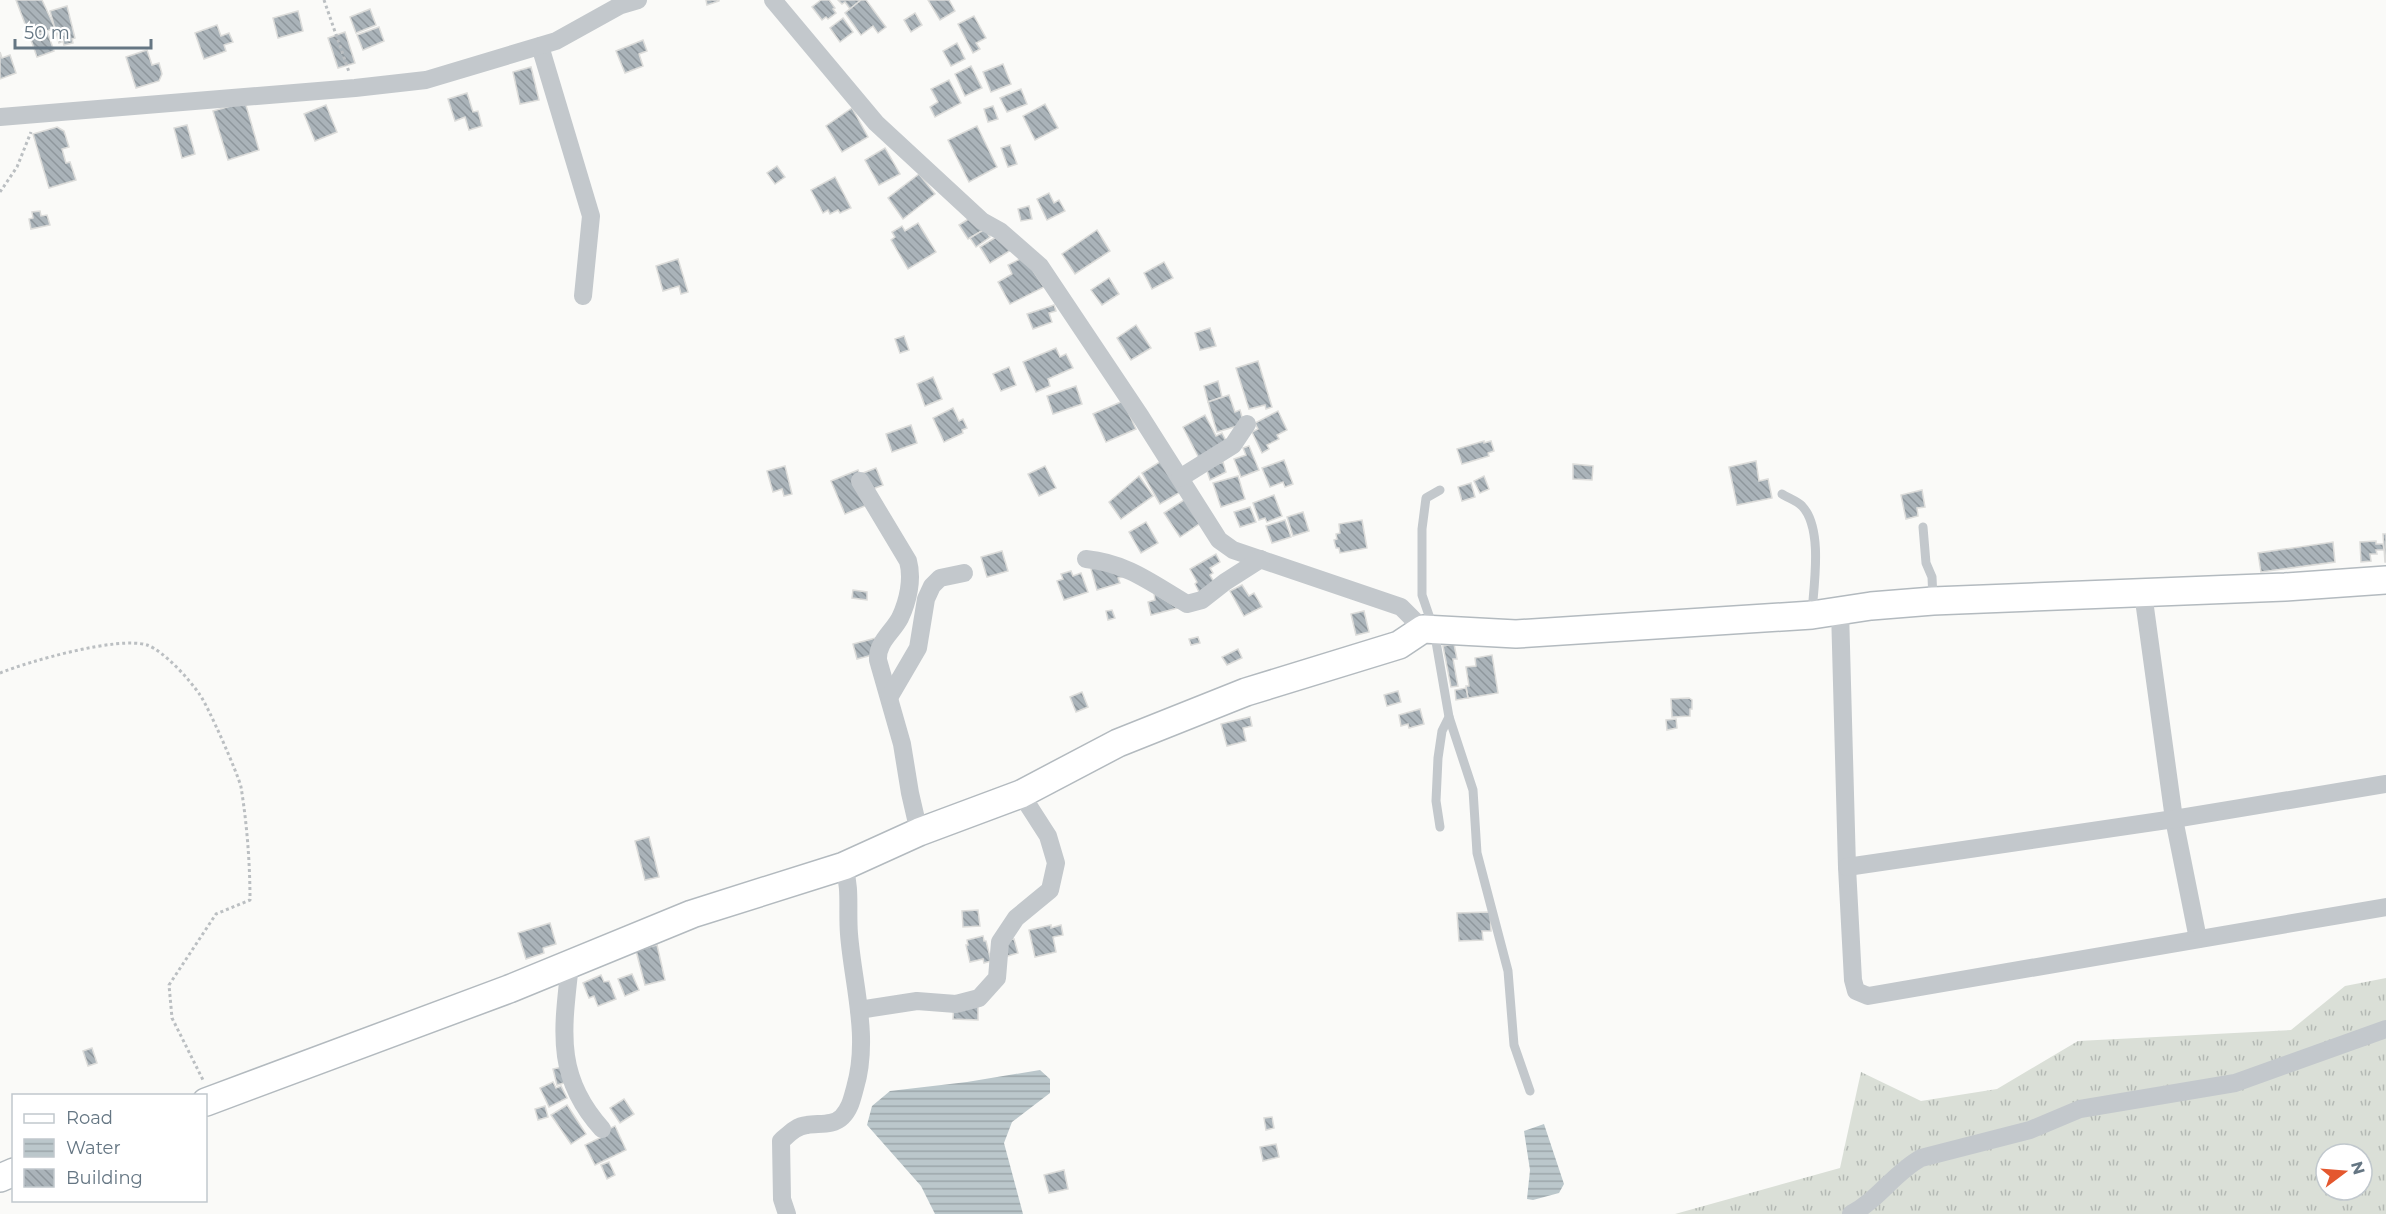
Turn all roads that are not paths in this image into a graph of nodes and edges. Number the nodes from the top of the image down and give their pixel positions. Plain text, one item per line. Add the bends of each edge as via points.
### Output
1 (773, 0) edge
2 (626, 2) edge
3 (540, 46) junction
4 (0, 117) edge
5 (583, 296) dead end
6 (1247, 424) dead end
7 (1180, 478) junction
8 (860, 482) dead end
9 (1440, 490) dead end
10 (1782, 494) dead end
11 (1923, 527) dead end
12 (1086, 559) dead end
13 (1261, 559) junction
14 (964, 573) dead end
15 (2386, 580) edge
16 (2143, 593) junction
17 (1933, 601) junction
18 (1840, 610) junction
19 (1812, 615) junction
20 (1429, 629) junction
21 (890, 696) junction
22 (1449, 717) junction
23 (2386, 784) edge
24 (1021, 794) junction
25 (2174, 819) junction
26 (1440, 828) dead end
27 (919, 832) junction
28 (844, 866) junction
29 (1847, 867) junction
30 (2386, 907) edge
31 (2198, 939) junction
32 (570, 964) junction
33 (859, 1010) junction
34 (2386, 1029) edge
35 (1530, 1091) dead end
36 (210, 1101) edge
37 (602, 1130) dead end
38 (787, 1214) edge
39 (1851, 1214) edge

1 - 7 street via 876,123 982,221 1000,231 1040,266
2 - 3 street via 569,36
3 - 4 street via 426,80
3 - 5 street via 591,216
6 - 7 street via 1233,445
7 - 13 street via 1219,540 1233,550
8 - 21 street via 910,570 900,618 877,650
9 - 20 lane via 1426,498 1422,529 1422,595
10 - 19 lane via 1802,506 1813,526
11 - 17 lane
12 - 13 street via 1129,569 1187,604 1202,600
13 - 20 street via 1401,607
14 - 21 street via 940,578 932,586 918,648
15 - 16 street
16 - 17 street
16 - 25 street
17 - 18 street
18 - 19 street
18 - 29 street
19 - 20 street via 1516,634
20 - 22 lane
20 - 24 street via 1399,645 1246,692 1118,742
21 - 27 street
22 - 26 lane via 1442,731 1438,758 1436,801
22 - 35 lane via 1473,790 1477,853 1508,971 1514,1045
23 - 25 street
24 - 27 street
24 - 33 street via 1048,836 1056,863 1050,890 1016,918 1000,942 997,978 979,998 956,1004 917,1000
25 - 29 street
25 - 31 street
27 - 28 street
28 - 32 street via 692,914
28 - 33 street via 850,885 849,933
29 - 31 street via 1853,980 1857,991 1868,996
30 - 31 street
32 - 36 street
32 - 37 street via 563,1035 565,1055 577,1097
33 - 38 street via 861,1057 849,1108 840,1119 806,1125 791,1131 781,1141 782,1199
34 - 39 street via 2235,1083 2080,1109 2030,1130 1921,1158

